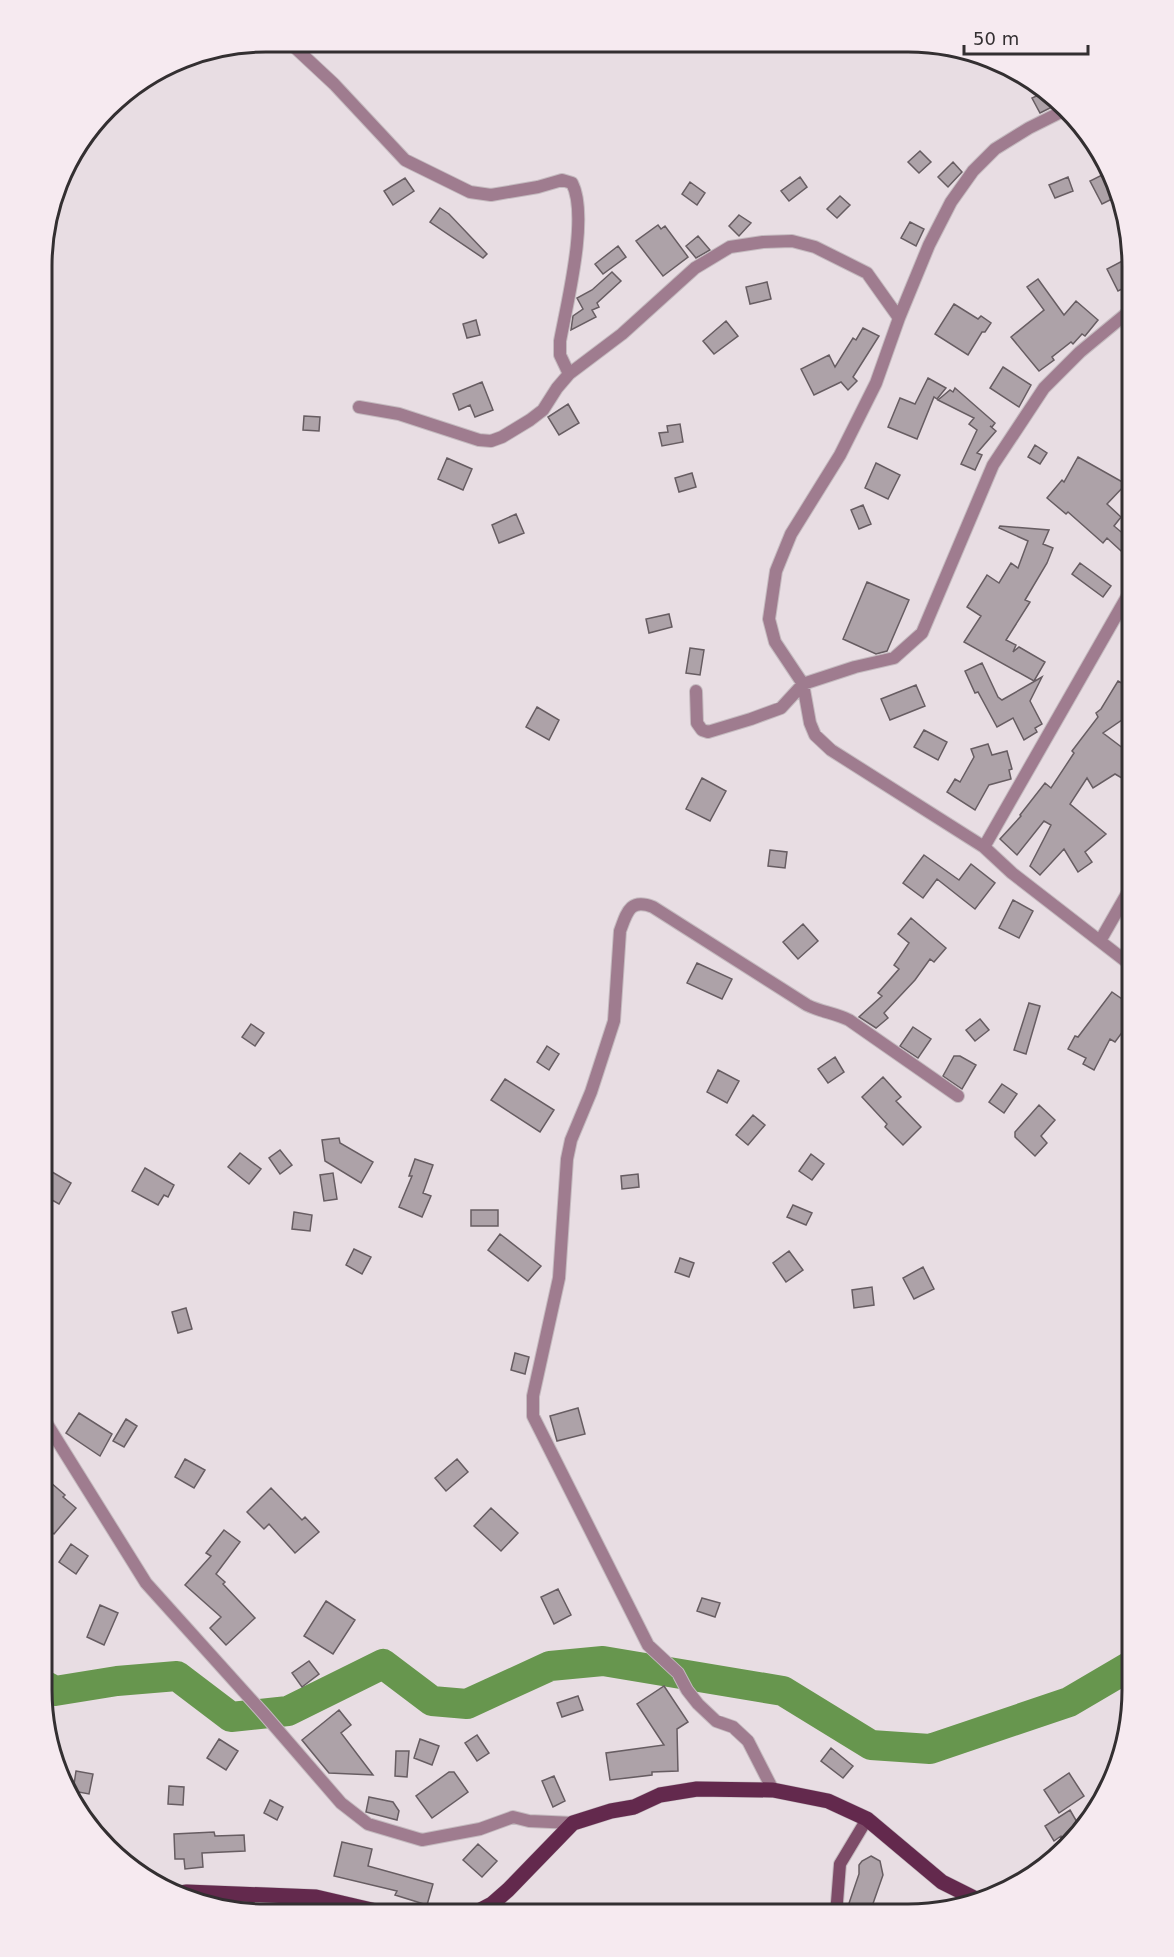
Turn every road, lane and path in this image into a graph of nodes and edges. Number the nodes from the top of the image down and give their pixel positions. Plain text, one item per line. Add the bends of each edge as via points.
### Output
1 (301, 53) edge
2 (1058, 114) edge
3 (1122, 317) edge
4 (899, 318) junction
5 (569, 374) junction
6 (359, 407) dead end
7 (1122, 606) edge
8 (803, 684) junction
9 (696, 691) dead end
10 (984, 847) junction
11 (1122, 902) edge
12 (1100, 941) junction
13 (1122, 958) edge
14 (958, 1096) dead end
15 (52, 1432) edge
16 (773, 1790) junction
17 (867, 1818) junction
18 (573, 1823) junction
19 (196, 1892) edge
20 (969, 1895) edge
21 (343, 1904) edge
22 (492, 1904) edge
23 (837, 1904) edge

1 - 5 street via 405,160 470,192 491,195 562,180 572,183 578,194 578,239 560,340 560,355
2 - 4 street via 995,149 973,171 951,202 929,245
3 - 8 street via 1044,388 1010,440 988,476 922,633 894,658
4 - 5 street via 867,273 816,247 792,241 730,247 694,268 622,334
4 - 8 street via 876,383 840,455 791,534 776,571 769,619 775,642
5 - 6 street via 543,410 491,441 399,414
7 - 10 street
8 - 9 street via 781,708 708,732 697,723
8 - 10 street via 815,735 831,750
10 - 12 street
11 - 12 street
12 - 13 street
14 - 16 street via 849,1020 807,1005 653,907 636,903 625,918 620,931 614,1021 567,1159 559,1278 533,1396 533,1416 648,1645 678,1674 698,1704 748,1741
15 - 18 street via 146,1583 341,1803 368,1824 422,1840 480,1829 513,1817
16 - 17 main road via 828,1801
16 - 18 main road via 697,1789 660,1796
17 - 20 main road via 942,1882
17 - 23 street via 840,1864
18 - 22 main road
19 - 21 main road via 316,1898

